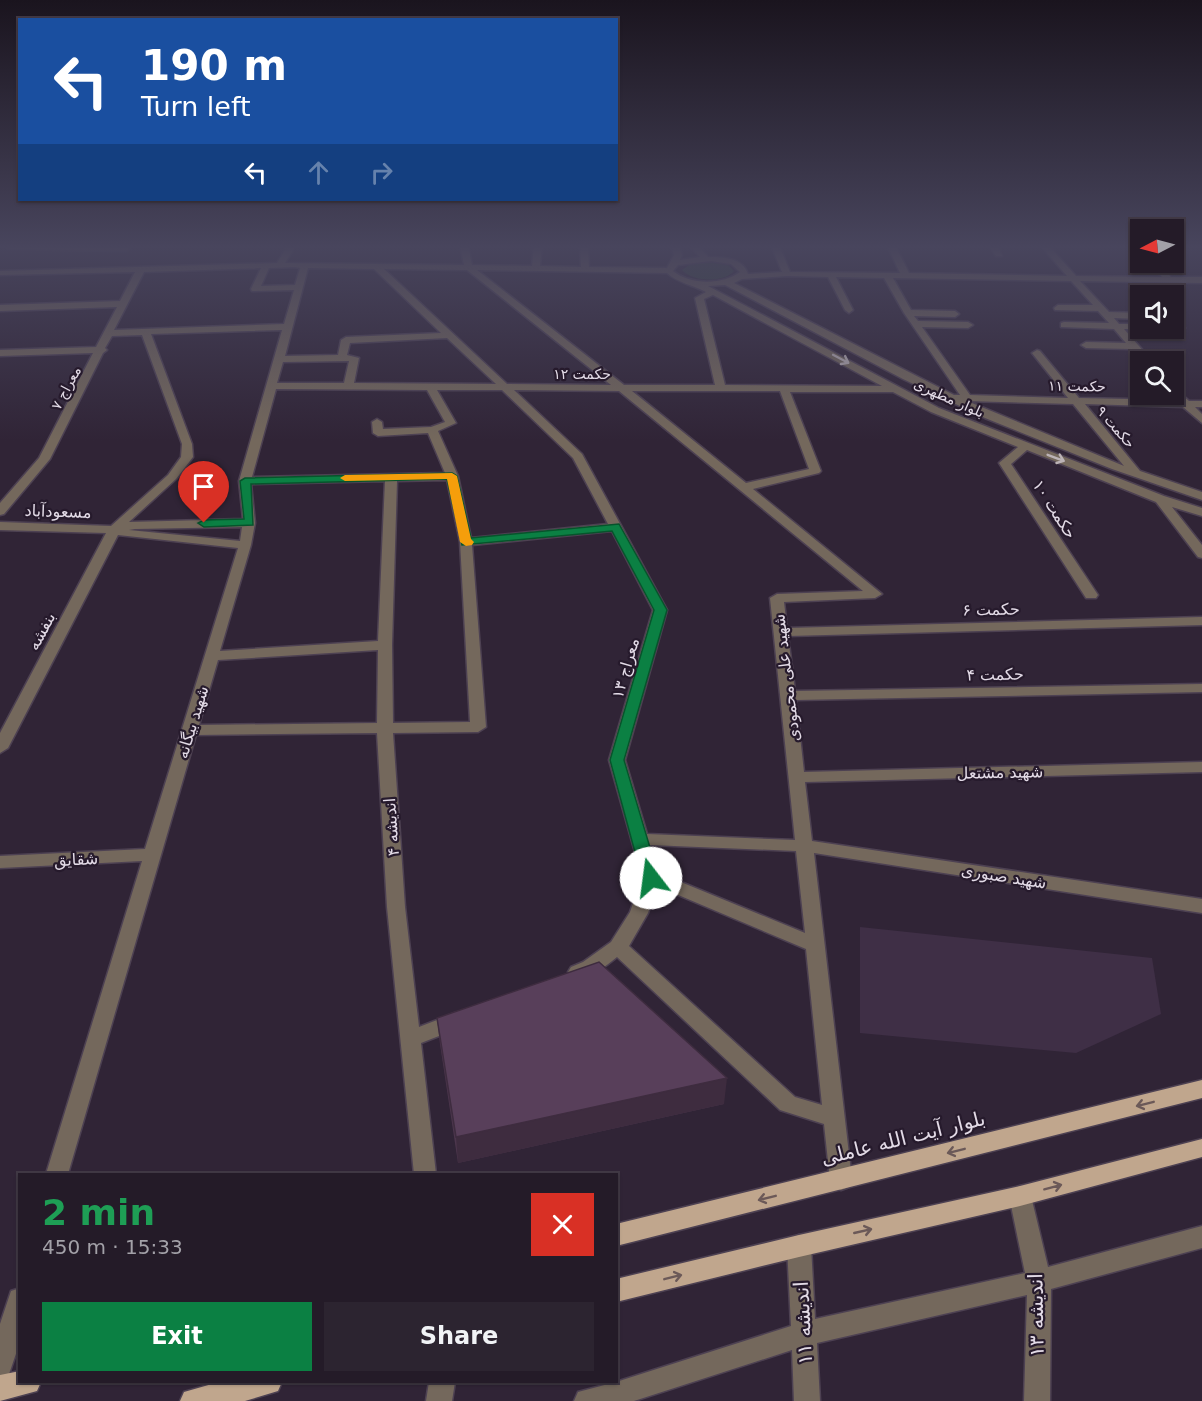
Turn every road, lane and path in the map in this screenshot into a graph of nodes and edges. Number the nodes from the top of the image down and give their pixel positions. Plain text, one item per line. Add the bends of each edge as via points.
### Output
1 (121, 310) edge
2 (293, 310) edge
3 (424, 310) edge
4 (523, 310) edge
5 (702, 310) edge
6 (747, 310) edge
7 (782, 310) edge
8 (1093, 310) edge
9 (1102, 311) junction
10 (908, 313) joint
11 (955, 314) dead end
12 (1130, 315) edge
13 (1064, 325) dead end
14 (1115, 326) junction
15 (288, 327) junction
16 (1130, 327) edge
17 (918, 328) junction
18 (970, 329) dead end
19 (146, 332) junction
20 (109, 333) junction
21 (450, 335) junction
22 (1086, 345) dead end
23 (1133, 346) junction
24 (102, 350) junction
25 (1138, 351) edge
26 (1037, 353) dead end
27 (2, 356) edge
28 (342, 358) junction
29 (279, 359) junction
30 (271, 386) junction
31 (348, 387) junction
32 (430, 387) junction
33 (504, 387) junction
34 (622, 388) junction
35 (721, 388) junction
36 (784, 388) junction
37 (892, 389) junction
38 (951, 398) junction
39 (967, 398) junction
40 (1074, 400) junction
41 (1185, 403) junction
42 (1202, 404) edge
43 (1202, 420) edge
44 (376, 422) dead end
45 (432, 430) junction
46 (1025, 446) junction
47 (1107, 462) junction
48 (1089, 471) junction
49 (1136, 473) junction
50 (452, 476) junction
51 (391, 477) junction
52 (245, 481) junction
53 (744, 487) junction
54 (1202, 496) edge
55 (1160, 498) junction
56 (0, 511) edge
57 (1202, 512) edge
58 (249, 523) junction
59 (0, 526) edge
60 (615, 527) junction
61 (114, 530) junction
62 (466, 542) junction
63 (245, 545) junction
64 (1202, 554) edge
65 (1091, 595) dead end
66 (1202, 621) edge
67 (781, 632) junction
68 (385, 645) junction
69 (212, 656) junction
70 (1202, 688) edge
71 (789, 696) junction
72 (384, 729) junction
73 (189, 730) junction
74 (0, 748) edge
75 (1202, 767) edge
76 (798, 777) junction
77 (640, 840) junction
78 (806, 846) junction
79 (152, 855) junction
80 (0, 862) edge
81 (651, 878) junction
82 (1202, 906) edge
83 (815, 945) junction
84 (618, 947) junction
85 (569, 976) edge
86 (474, 1014) edge
87 (410, 1039) junction
88 (1202, 1089) edge
89 (834, 1118) junction
90 (1202, 1148) edge
91 (57, 1173) edge
92 (425, 1173) edge
93 (841, 1180) junction
94 (1020, 1196) junction
95 (618, 1235) edge
96 (1202, 1237) edge
97 (799, 1246) junction
98 (1039, 1281) junction
99 (618, 1291) edge
100 (12, 1309) edge
101 (804, 1334) junction
102 (0, 1365) edge
103 (23, 1383) edge
104 (265, 1383) edge
105 (442, 1383) edge
106 (0, 1388) edge
107 (642, 1394) edge
108 (193, 1401) edge
109 (439, 1401) edge
110 (587, 1401) edge
111 (807, 1401) edge
112 (1037, 1401) edge

1 - 20 street, معراج ۷
2 - 15 street, شهید بیگانه
3 - 21 street, معراج ۱۳
4 - 34 street, شهید علی محمودی
5 - 35 street
6 -> 37 street, بلوار مطهری
7 - 38 street, بلوار مطهری
8 - 9 street
9 - 12 street
9 - 14 street
10 - 11 street
10 - 17 street
13 - 14 street
14 - 16 street
14 - 23 street
15 - 19 street
15 - 29 street, شهید بیگانه
17 - 18 street
17 - 39 street
19 - 20 street
19 - 61 street, بنفشه via 187,444 187,457 172,477
20 - 24 street, معراج ۷
21 - 28 street via 346,340
21 - 33 street, معراج ۱۳
22 - 23 street
23 - 25 street
24 - 27 street
24 - 56 street, معراج ۷ via 44,459
26 - 40 street, حکمت ۹
28 - 29 street
28 - 31 street via 354,358
29 - 30 street, شهید بیگانه
30 - 31 street, حکمت ۱۲
30 - 52 street, شهید بیگانه
31 - 32 street, حکمت ۱۲
32 - 33 street, حکمت ۱۲
32 - 45 street via 451,423
33 - 34 street, حکمت ۱۲
33 - 60 street, معراج ۱۳ via 578,456
34 - 35 street, حکمت ۱۲
34 - 53 street, شهید علی محمودی
35 - 36 street, حکمت ۱۲
36 - 37 street, حکمت ۱۲
36 - 53 street via 815,471
37 - 46 street, بلوار مطهری
38 - 39 street, حکمت ۱۱
38 - 47 street, بلوار مطهری
39 - 40 street, حکمت ۱۱
40 - 41 street, حکمت ۱۱
40 - 49 street, حکمت ۹
41 - 42 street, حکمت ۱۱
41 - 43 street
44 - 45 street via 378,433
45 - 50 street
46 -> 48 street, بلوار مطهری
46 - 65 street, حکمت ۱۰ via 1005,463
47 - 48 street
47 - 49 street, بلوار مطهری
48 - 55 street, بلوار مطهری
49 - 54 street, بلوار مطهری
50 - 51 street
50 - 62 street
51 - 52 street
51 - 68 street, اندیشه ۴
52 - 58 street, شهید بیگانه
53 - 67 street, شهید علی محمودی via 875,594 777,598
55 - 57 street, بلوار مطهری
55 - 64 street
58 - 61 street, مسعودآباد via 135,525
58 - 63 street, شهید بیگانه
59 - 61 street, مسعودآباد
60 - 62 street
60 - 77 street, معراج ۱۳ via 660,610 617,760
61 - 63 street, مسعودآباد
61 - 74 street, بنفشه
62 - 72 street via 478,727
63 - 69 street, شهید بیگانه
66 - 67 street, حکمت ۶
67 - 71 street, شهید علی محمودی
68 - 69 street
68 - 72 street, اندیشه ۴
69 - 73 street, شهید بیگانه
70 - 71 street, حکمت ۴
71 - 76 street, شهید علی محمودی
72 - 73 street
72 - 87 street, اندیشه ۴
73 - 79 street, شهید بیگانه
75 - 76 street, شهید مشتعل
76 - 78 street, شهید علی محمودی
77 - 78 street, شهید صبوری
77 - 81 street, معراج ۱۳
78 - 82 street, شهید صبوری
78 - 83 street, شهید علی محمودی
79 - 80 street, شقایق
79 - 91 street, شهید بیگانه
81 - 83 street
81 - 84 street via 639,913
83 - 89 street, شهید علی محمودی
84 - 85 street
84 - 89 street via 788,1104
86 - 87 street
87 - 92 street, اندیشه ۴
88 -> 93 main road, بلوار آیت‌ الله عاملی
89 - 93 street, شهید علی محمودی
94 -> 90 main road
93 -> 95 main road, بلوار آیت‌ الله عاملی
97 -> 94 main road
94 - 98 street, اندیشه ۱۳
96 - 98 street
99 -> 97 main road
97 - 101 street, اندیشه ۱۱
98 - 101 street
98 - 112 street, اندیشه ۱۳
100 - 102 street
101 - 107 street
101 - 111 street, اندیشه ۱۱
103 - 106 main road
104 - 108 main road
105 - 109 street
107 - 110 street

